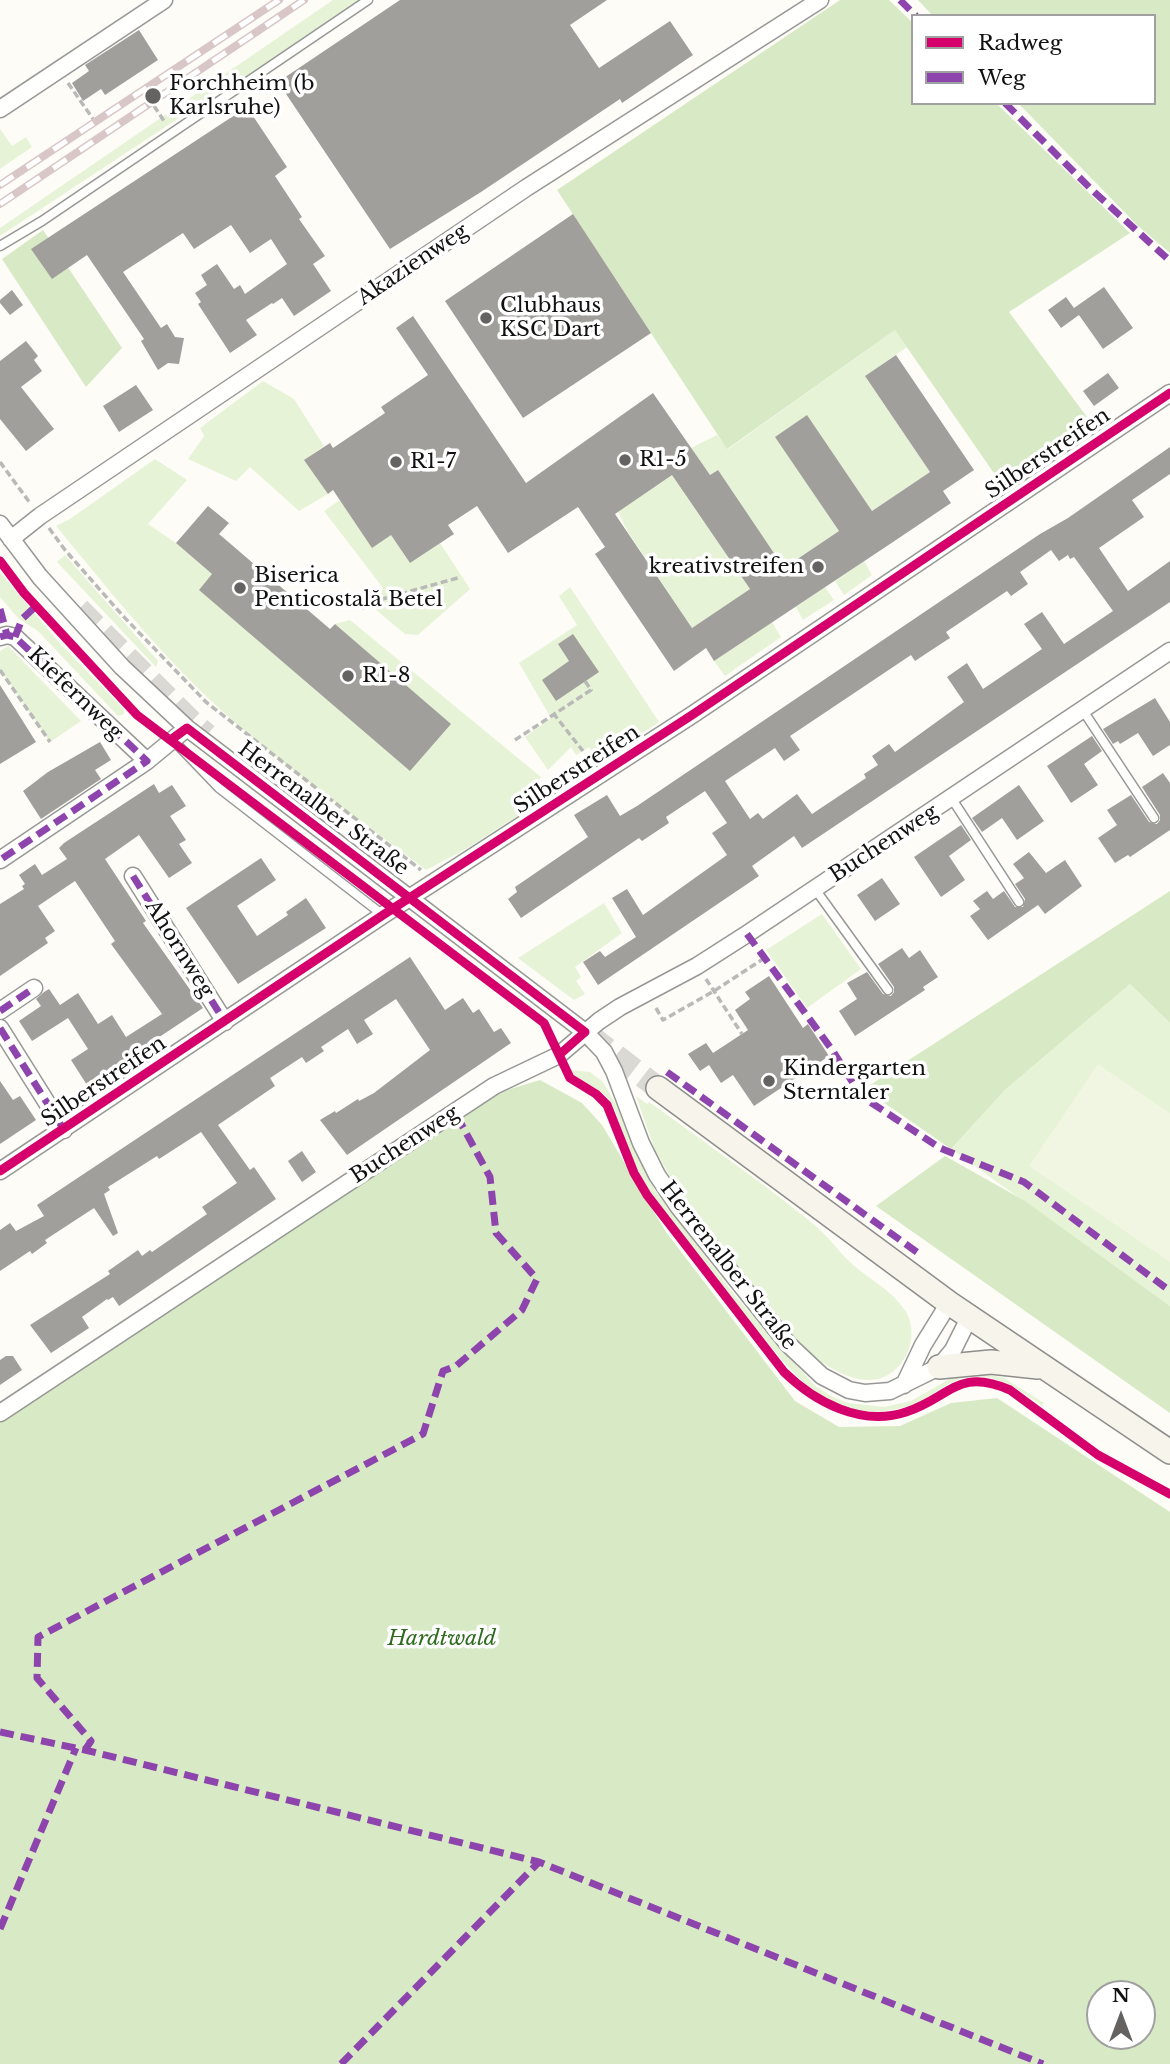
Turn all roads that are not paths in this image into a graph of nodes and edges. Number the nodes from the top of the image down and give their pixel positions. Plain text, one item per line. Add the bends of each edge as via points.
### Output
1 (369, 0) edge
2 (820, 0) edge
3 (159, 1) edge
4 (0, 109) edge
5 (0, 246) edge
6 (1170, 393) edge
7 (0, 524) edge
8 (11, 539) junction
9 (0, 637) edge
10 (1170, 651) edge
11 (1082, 709) junction
12 (187, 728) junction
13 (172, 739) junction
14 (147, 761) junction
15 (952, 799) junction
16 (1154, 818) dead end
17 (0, 860) edge
18 (133, 876) dead end
19 (815, 889) junction
20 (410, 898) junction
21 (1020, 902) dead end
22 (383, 915) junction
23 (34, 988) dead end
24 (888, 990) dead end
25 (0, 1011) edge
26 (225, 1022) junction
27 (0, 1028) edge
28 (585, 1032) junction
29 (658, 1088) tunnel mouth
30 (64, 1130) junction
31 (0, 1171) edge
32 (948, 1303) junction
33 (969, 1318) junction
34 (939, 1367) junction
35 (1041, 1367) junction
36 (904, 1385) junction
37 (0, 1413) edge
38 (1170, 1452) edge

1 - 5 lane
2 - 8 street, Akazienweg via 526,188
3 - 4 street
6 - 20 street, Silberstreifen via 692,715
7 - 8 street, Herrenalber Straße
8 - 12 street, Herrenalber Straße via 122,667
9 - 14 street, Kiefernweg via 15,638
10 - 11 street, Buchenweg
11 - 15 street, Buchenweg
11 - 16 lane
12 - 13 street
12 - 20 street, Herrenalber Straße
13 - 14 street
13 - 22 lane via 219,789
14 - 17 street
15 - 19 street, Buchenweg
15 - 21 lane, Buchenweg
18 - 26 street, Ahornweg
19 - 24 lane, Buchenweg
19 - 28 street, Buchenweg
20 - 22 street, Silberstreifen
20 - 28 street, Herrenalber Straße
22 - 26 street, Silberstreifen
23 - 25 street
26 - 30 street, Silberstreifen
27 - 30 street
28 - 36 street, Herrenalber Straße via 614,1071 641,1143 664,1186 788,1344 822,1376 849,1390 877,1393
28 - 37 street, Buchenweg via 558,1055 494,1086
29 - 32 main road
30 - 31 street, Silberstreifen
32 - 33 main road
32 - 36 street
33 - 34 street, Herrenalber Straße
33 - 35 main road
34 - 35 main road via 991,1362
34 - 36 street, Herrenalber Straße
35 - 38 main road

